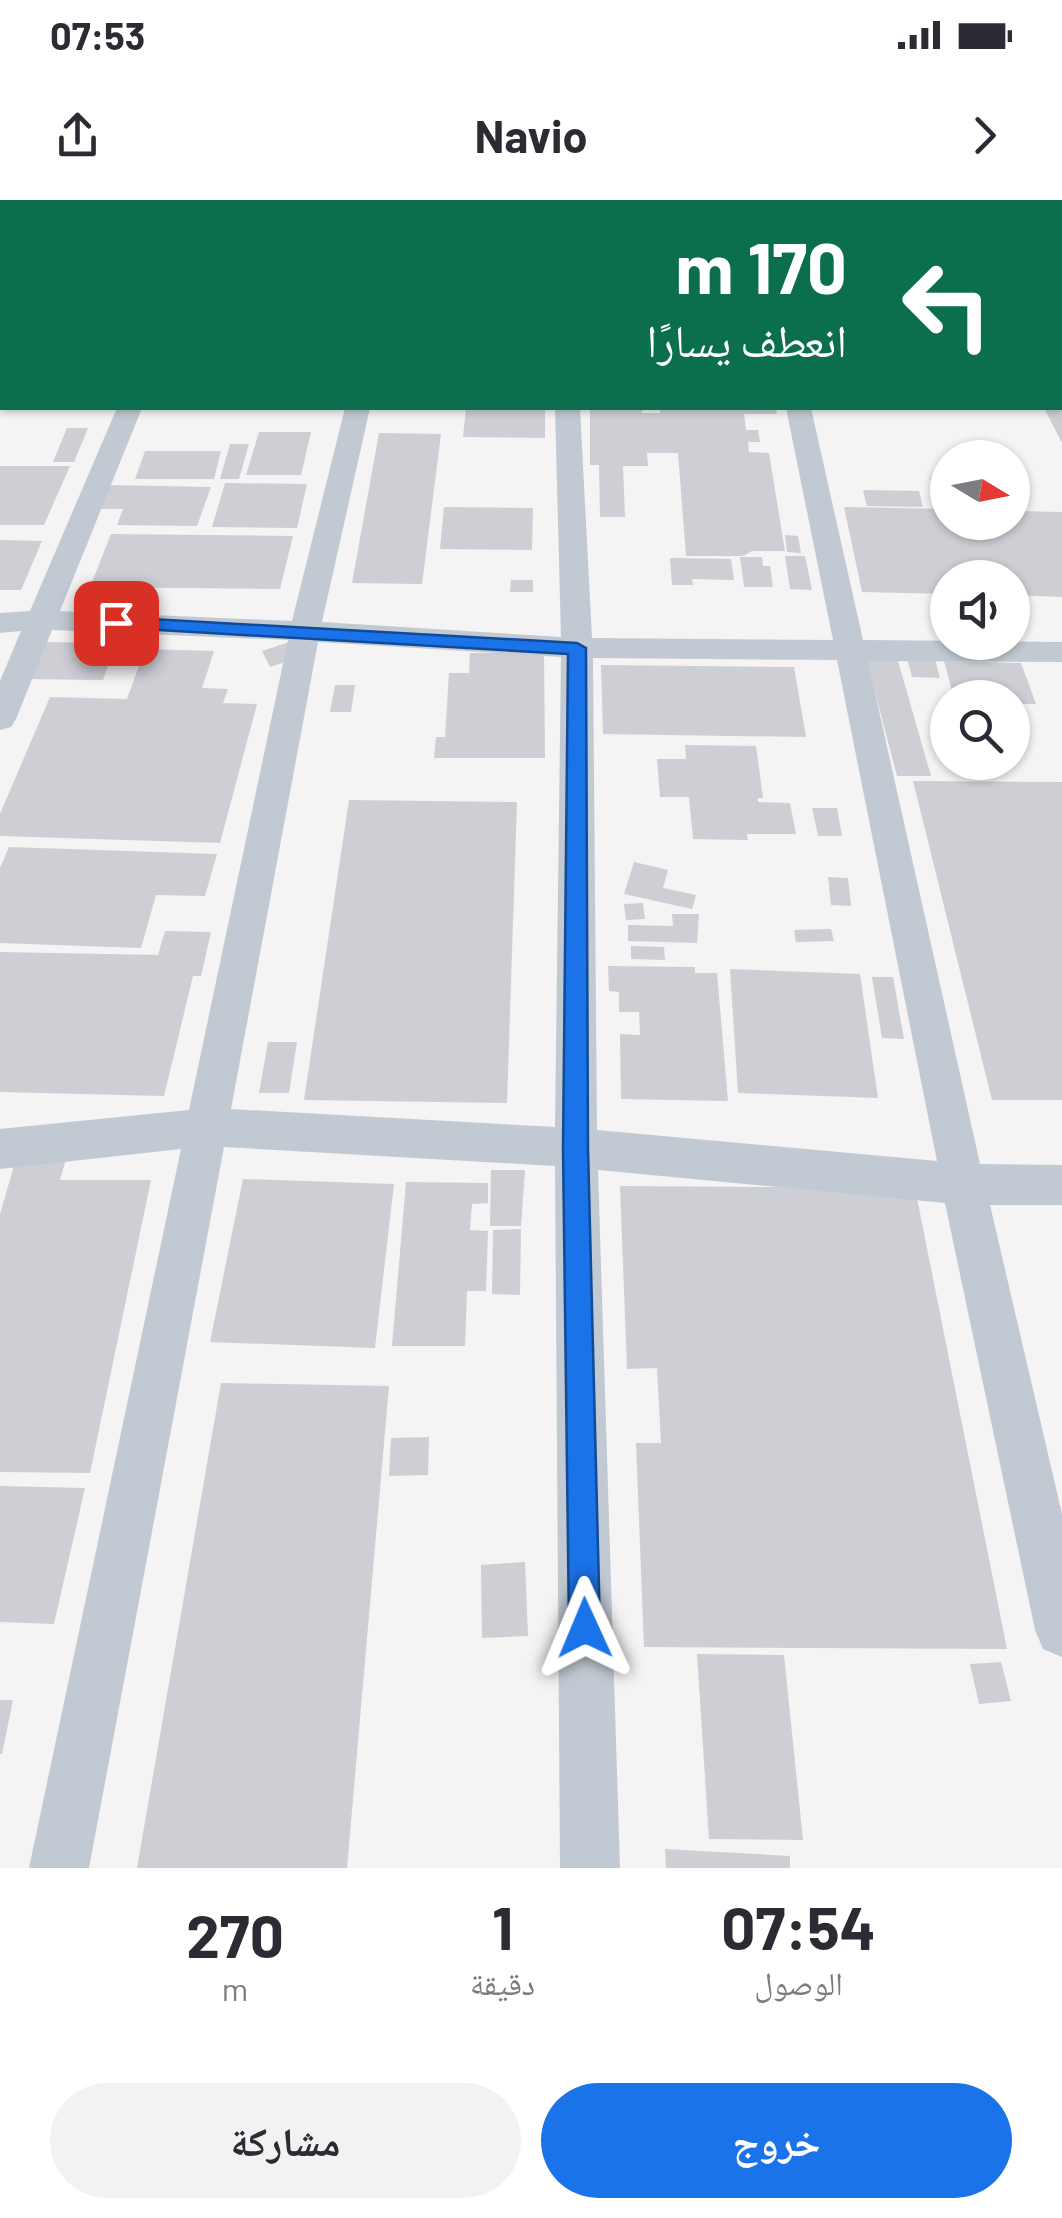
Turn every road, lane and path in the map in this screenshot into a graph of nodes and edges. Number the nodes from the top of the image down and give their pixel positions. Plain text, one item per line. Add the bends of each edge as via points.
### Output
1 (128, 410) edge
2 (358, 410) edge
3 (568, 410) edge
4 (799, 410) edge
5 (40, 620) junction
6 (0, 623) edge
7 (305, 631) junction
8 (577, 648) junction
9 (850, 650) junction
10 (1062, 652) edge
11 (0, 718) edge
12 (208, 1128) junction
13 (576, 1148) junction
14 (0, 1149) edge
15 (963, 1184) junction
16 (1062, 1185) edge
17 (1062, 1630) edge
18 (59, 1868) edge
19 (590, 1868) edge

1 - 5 street
2 - 7 street
3 - 8 street
4 - 9 street
5 - 6 street
5 - 7 street
5 - 11 street
7 - 8 street
7 - 12 street
8 - 9 street
8 - 13 street
9 - 10 street
9 - 15 street
12 - 13 street
12 - 14 street
12 - 18 street
13 - 15 street
13 - 19 street
15 - 16 street
15 - 17 street

